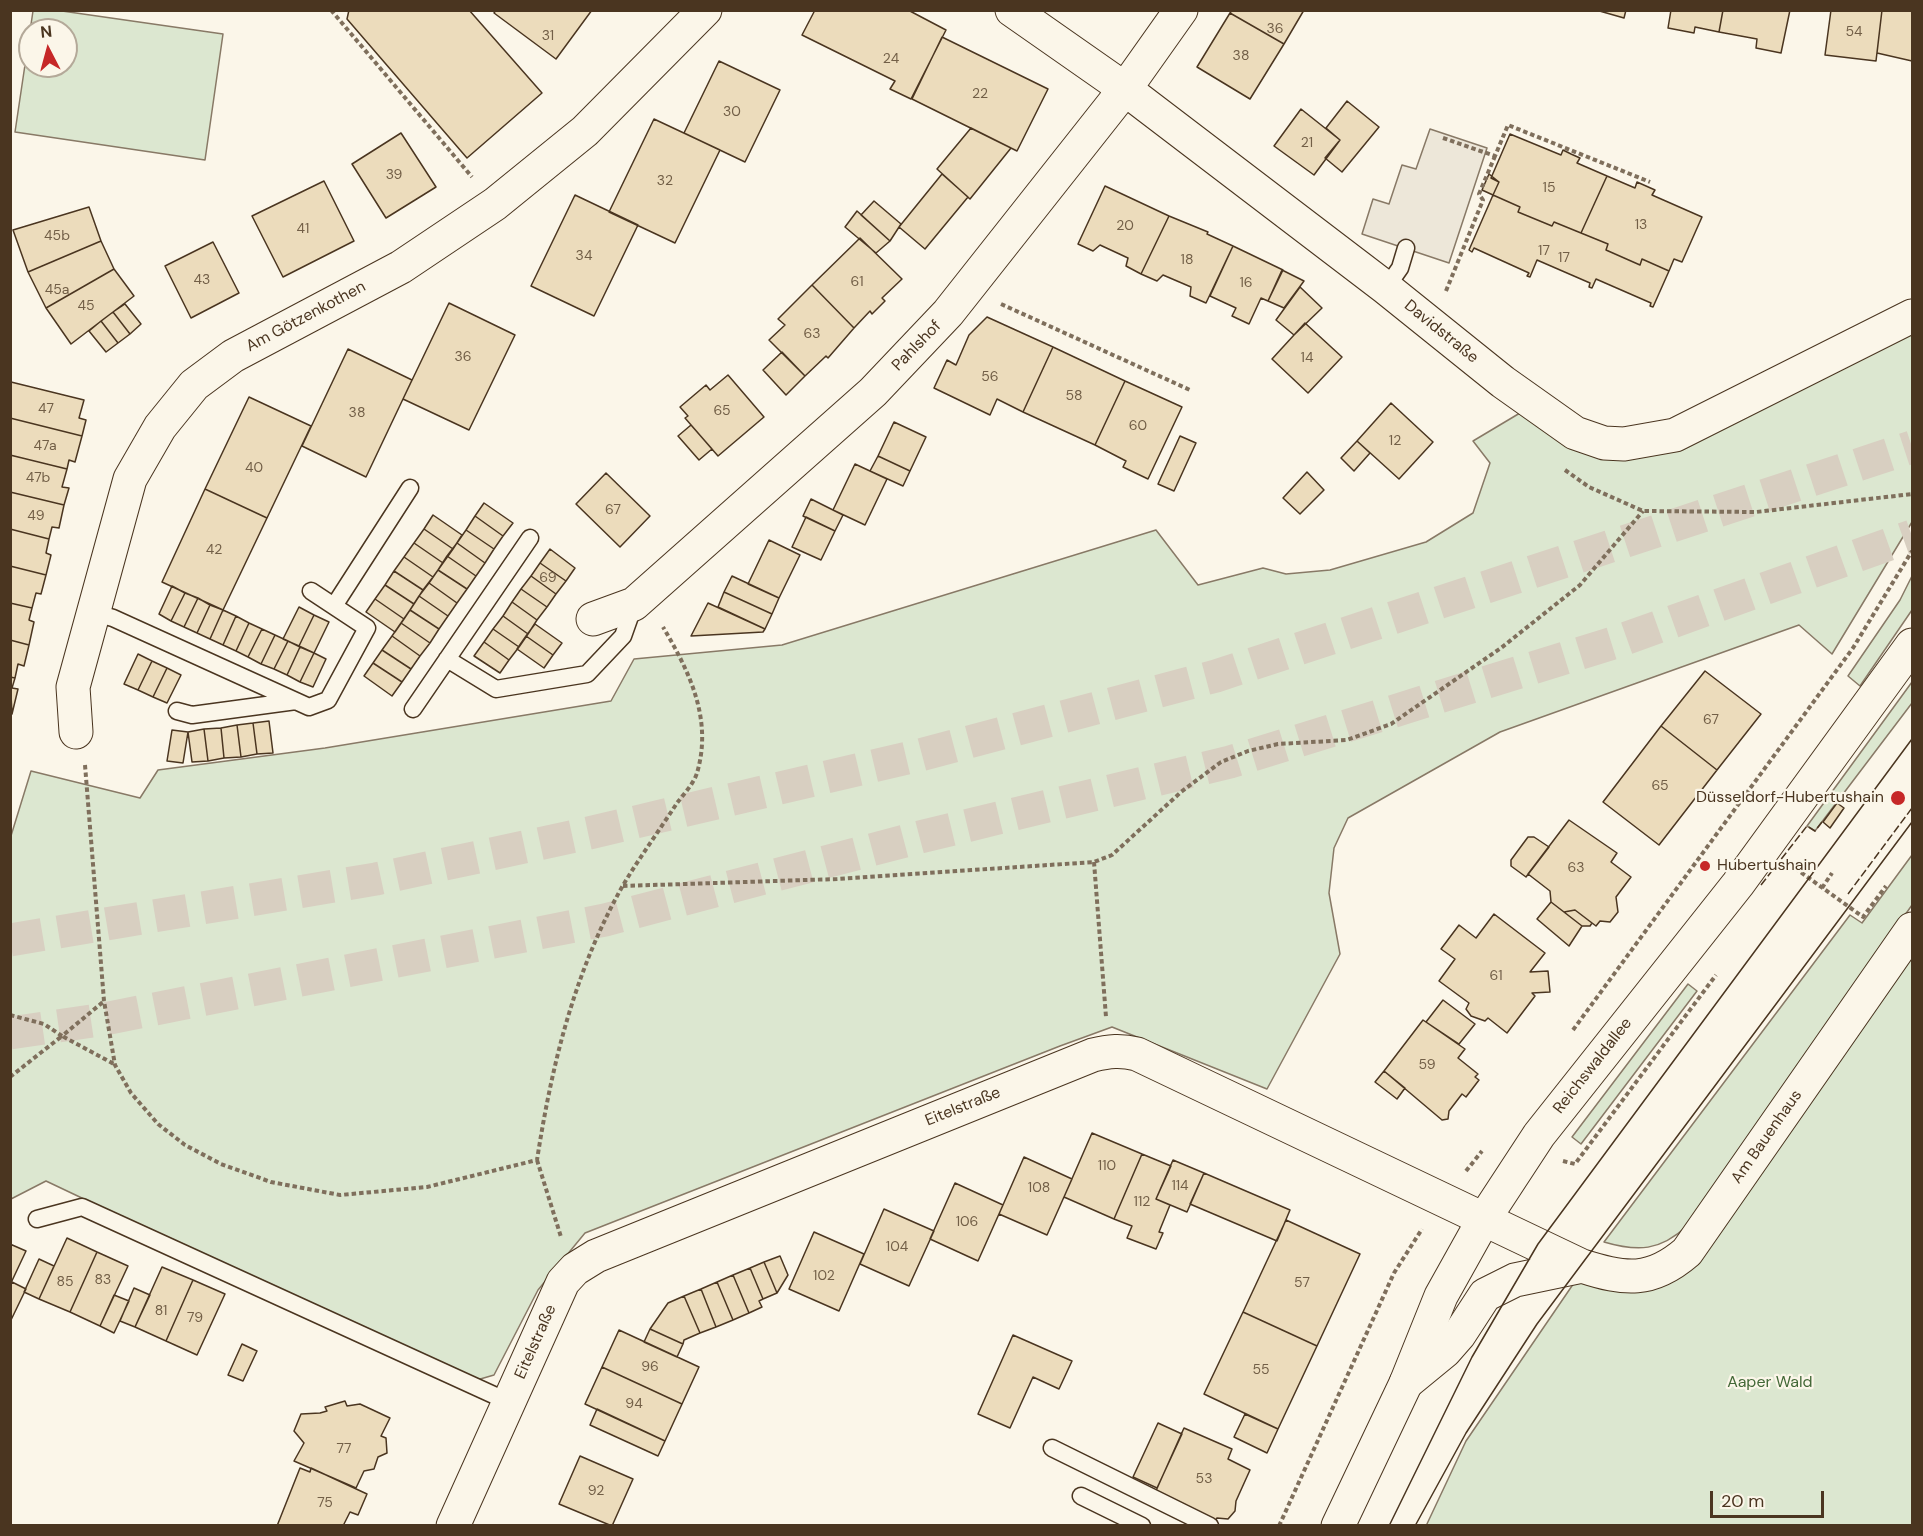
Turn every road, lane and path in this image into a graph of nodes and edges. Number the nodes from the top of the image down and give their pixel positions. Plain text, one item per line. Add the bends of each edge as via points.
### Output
1 (331, 10) edge
2 (705, 10) edge
3 (1012, 10) edge
4 (1181, 10) edge
5 (1125, 89) junction
6 (1443, 138) dead end
7 (1495, 156) junction
8 (1650, 182) dead end
9 (495, 204) junction
10 (1406, 249) dead end
11 (1386, 288) junction
12 (967, 289) junction
13 (1912, 316) edge
14 (1425, 321) junction
15 (1190, 390) dead end
16 (1564, 469) dead end
17 (410, 488) dead end
18 (1912, 494) edge
19 (1643, 511) junction
20 (530, 538) dead end
21 (1912, 551) edge
22 (311, 591) dead end
23 (634, 604) junction
24 (334, 606) junction
25 (92, 612) junction
26 (593, 619) dead end
27 (1912, 645) edge
28 (447, 659) junction
29 (297, 701) junction
30 (413, 709) dead end
31 (177, 711) dead end
32 (76, 732) joint
33 (1094, 862) junction
34 (1795, 868) dead end
35 (1832, 873) dead end
36 (622, 886) junction
37 (1886, 886) dead end
38 (1822, 888) junction
39 (1912, 929) edge
40 (104, 1002) junction
41 (10, 1015) edge
42 (63, 1036) junction
43 (1567, 1038) dead end
44 (1108, 1051) junction
45 (115, 1065) junction
46 (10, 1077) edge
47 (1490, 1142) dead end
48 (537, 1160) junction
49 (1441, 1200) junction
50 (37, 1219) dead end
51 (1484, 1219) junction
52 (1582, 1266) junction
53 (575, 1269) junction
54 (1406, 1383) junction
55 (509, 1402) junction
56 (1052, 1448) dead end
57 (1081, 1497) dead end
58 (1117, 1520) edge
59 (453, 1526) edge
60 (1142, 1526) edge
61 (1210, 1526) edge
62 (1279, 1526) edge
63 (1338, 1526) edge

1 - 9 path
2 - 9 street, Am Götzenkothen via 585,131
3 - 5 street, Davidstraße
4 - 5 street, Pahlshof
5 - 11 street, Davidstraße
5 - 12 street, Pahlshof
6 - 7 path
7 - 8 path via 1508,125
7 - 14 path via 1479,194 1483,200 1441,302
9 - 25 street, Am Götzenkothen via 401,267 233,356 195,385 160,427 130,479
10 - 11 lane via 1400,268
11 - 14 street, Davidstraße
12 - 15 path
12 - 23 street, Pahlshof via 873,392
13 - 14 street, Davidstraße via 1700,424 1675,435 1624,444 1604,443 1575,433
16 - 19 path via 1589,487
17 - 24 lane
18 - 19 path via 1756,512
19 - 33 path via 1581,585 1501,648 1391,724 1347,740 1278,744 1221,762 1181,792 1112,855
20 - 28 lane
21 - 43 path via 1853,648
22 - 24 lane
23 - 26 street, Pahlshof
23 - 28 lane via 623,636 587,674 496,688
23 - 36 path via 659,621 686,665 701,716 702,744 697,774
24 - 29 lane via 367,628 328,700 309,707
25 - 29 lane
25 - 32 street, Am Götzenkothen via 73,687
27 - 51 street, Reichswaldallee via 1738,884 1539,1135
28 - 30 lane
29 - 31 lane via 192,715
32 - 40 path via 88,778
33 - 36 path via 837,879
33 - 44 path
34 - 38 path
35 - 38 path
36 - 48 path via 560,1036
37 - 38 path via 1863,917
39 - 52 street, Am Bauenhaus via 1687,1252 1671,1266 1636,1277 1610,1275
40 - 42 path
40 - 45 path
41 - 42 path via 44,1024
42 - 45 path
42 - 46 path
44 - 49 street, Eitelstraße via 1137,1054
44 - 53 street, Eitelstraße via 596,1256
45 - 48 path via 131,1093 184,1144 221,1164 272,1182 340,1195 376,1193 427,1187
47 - 49 path
48 - 53 path
49 - 51 street, Eitelstraße
49 - 62 path via 1394,1273
50 - 55 lane via 82,1207
51 - 52 street, Am Bauenhaus
51 - 54 street, Reichswaldallee via 1441,1296
52 - 54 street, Am Bauenhaus via 1515,1280 1485,1295 1445,1351
53 - 55 street, Eitelstraße via 563,1282
54 - 63 street, Reichswaldallee
55 - 59 street, Eitelstraße
56 - 61 lane
57 - 58 lane
58 - 60 lane

